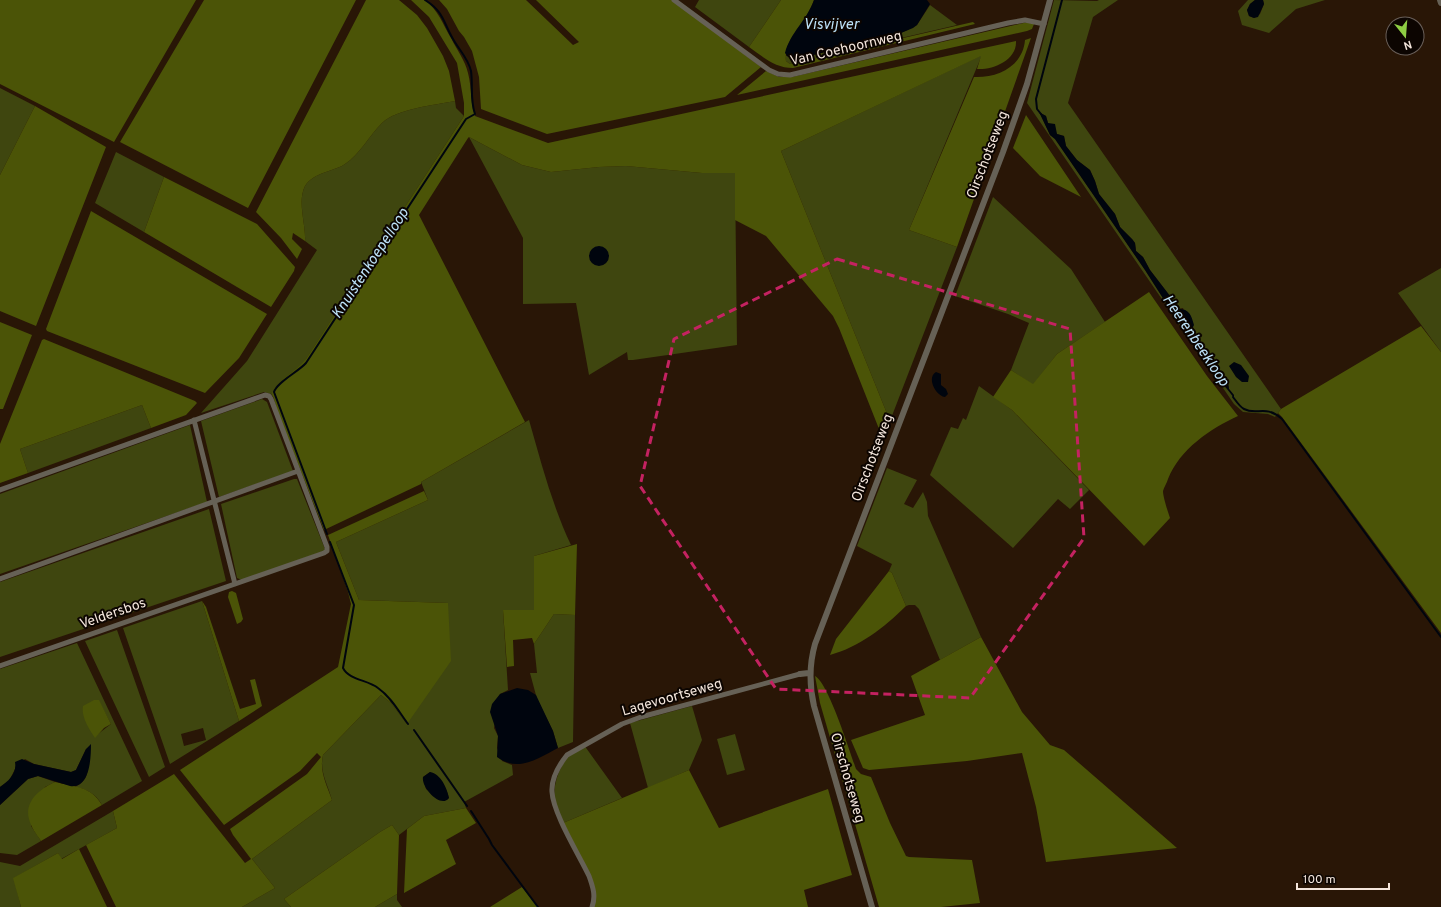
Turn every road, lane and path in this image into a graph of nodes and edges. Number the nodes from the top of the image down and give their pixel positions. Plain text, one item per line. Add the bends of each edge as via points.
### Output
1 (674, 0) edge
2 (1050, 0) edge
3 (1440, 0) edge
4 (1441, 3) edge
5 (1044, 24) junction
6 (194, 420) junction
7 (298, 471) junction
8 (0, 490) edge
9 (214, 503) junction
10 (0, 579) edge
11 (235, 584) junction
12 (0, 666) edge
13 (809, 673) junction
14 (800, 674) joint
15 (592, 907) edge
16 (872, 907) edge

1 - 5 street, Van Coehoornweg via 768,70 790,75 1008,23 1025,20
2 - 5 street, Oirschotseweg
3 - 4 street
5 - 13 street, Oirschotseweg via 1025,92 1006,145 815,644
6 - 7 street, Veldersbos via 265,395 269,396
6 - 8 street, Veldersbos
6 - 9 street
7 - 9 street
7 - 11 street, Veldersbos via 327,551
9 - 10 street
9 - 11 street
11 - 12 street, Veldersbos
13 - 14 street, Lagevoortseweg
13 - 16 street, Oirschotseweg via 814,706
14 - 15 street, Lagevoortseweg via 641,717 622,724 568,755 555,775 552,790 554,804 592,882

